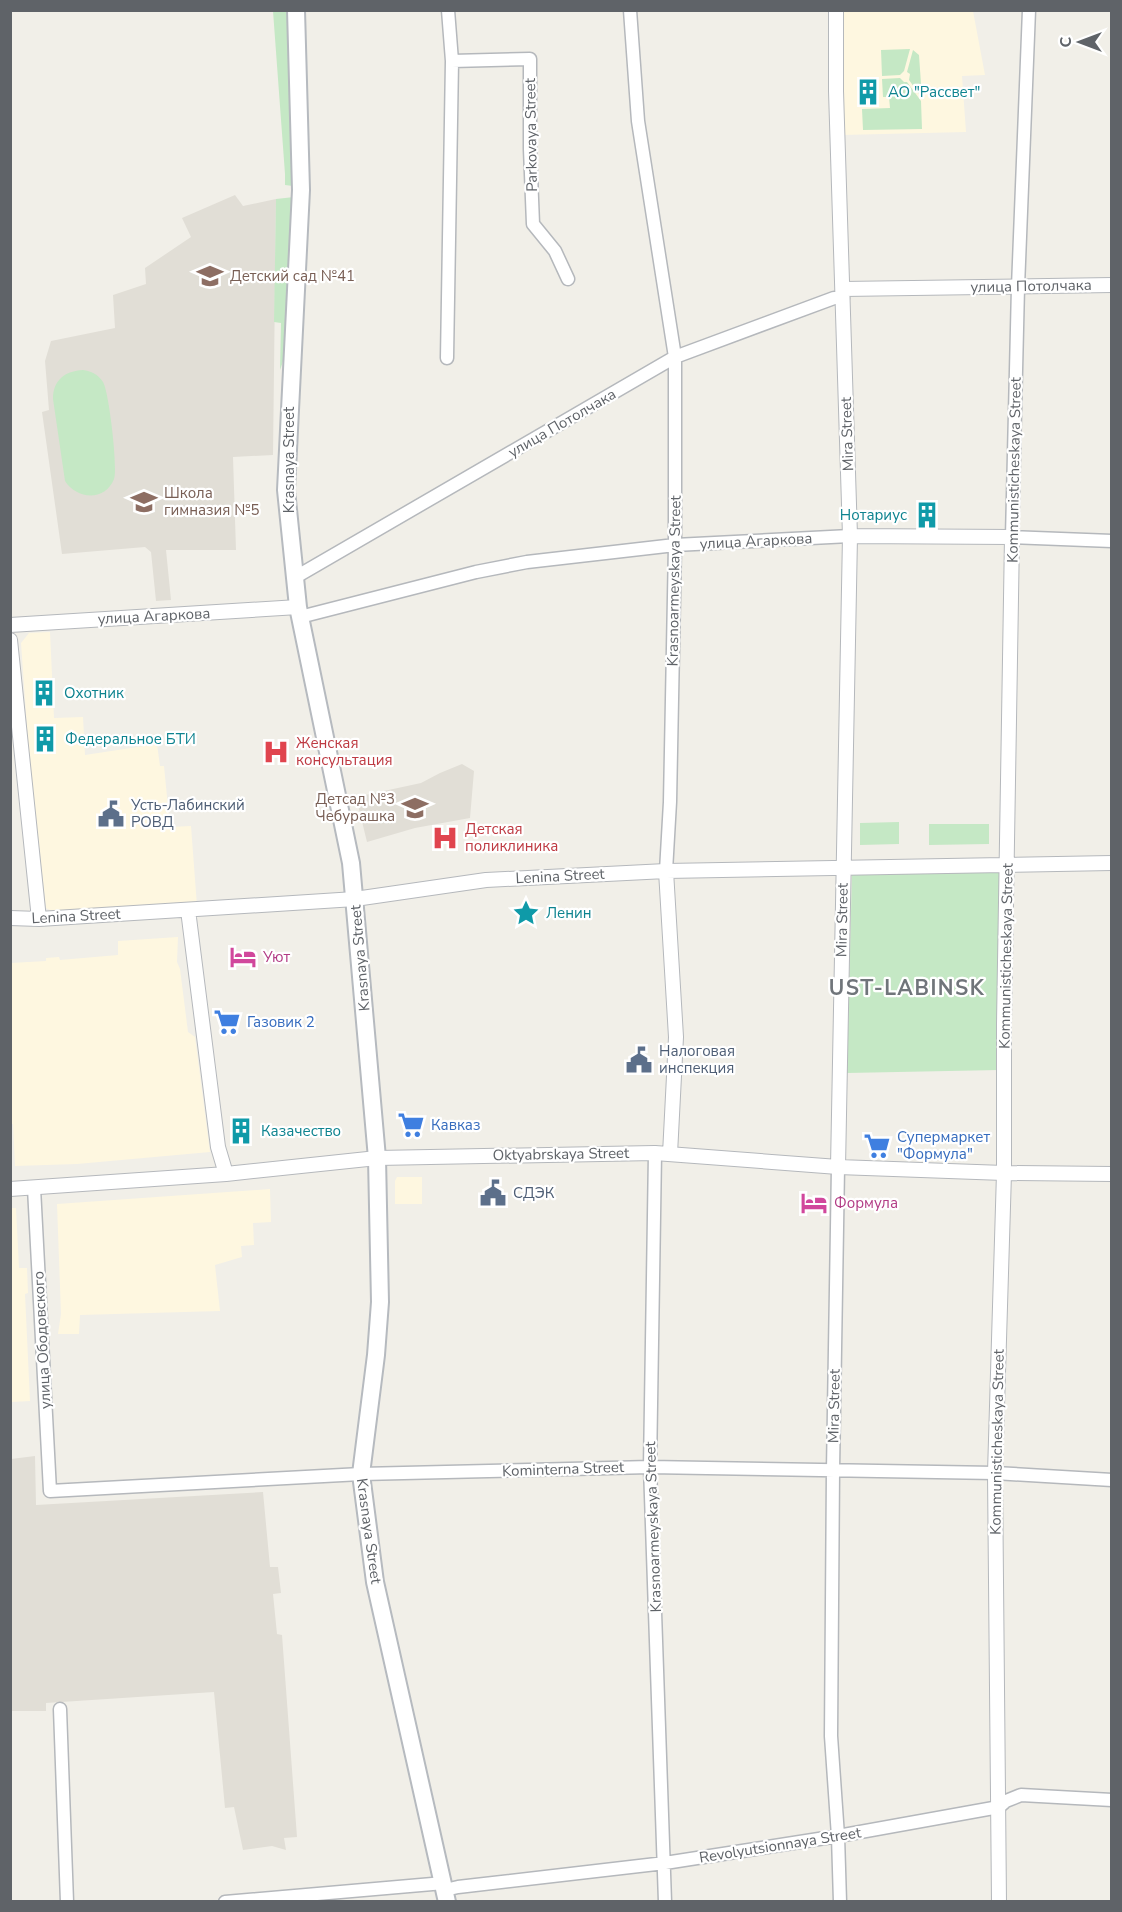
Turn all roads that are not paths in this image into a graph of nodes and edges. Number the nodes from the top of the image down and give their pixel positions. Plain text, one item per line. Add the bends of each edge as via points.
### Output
1 (296, 10) edge
2 (448, 10) edge
3 (630, 10) edge
4 (836, 10) edge
5 (1029, 10) edge
6 (452, 61) junction
7 (568, 279) dead end
8 (1112, 285) edge
9 (1018, 286) junction
10 (843, 293) junction
11 (675, 357) junction
12 (447, 358) dead end
13 (850, 536) junction
14 (1012, 537) junction
15 (1112, 541) edge
16 (675, 545) junction
17 (294, 578) junction
18 (299, 612) junction
19 (10, 625) edge
20 (10, 640) edge
21 (1112, 863) edge
22 (1007, 865) junction
23 (843, 867) junction
24 (666, 871) junction
25 (355, 899) junction
26 (188, 910) junction
27 (10, 918) edge
28 (39, 919) junction
29 (655, 1153) junction
30 (670, 1154) junction
31 (376, 1158) junction
32 (838, 1167) junction
33 (1004, 1173) junction
34 (226, 1174) junction
35 (1112, 1174) edge
36 (34, 1188) junction
37 (10, 1189) edge
38 (650, 1467) junction
39 (832, 1470) junction
40 (995, 1473) junction
41 (361, 1474) junction
42 (1112, 1480) edge
43 (50, 1491) joint
44 (60, 1708) dead end
45 (1112, 1800) edge
46 (999, 1807) junction
47 (838, 1836) junction
48 (665, 1863) junction
49 (445, 1892) edge
50 (67, 1902) edge
51 (225, 1902) edge
52 (665, 1902) edge
53 (840, 1902) edge
54 (999, 1902) edge

1 - 17 main road, Krasnaya Street via 301,190 286,490
2 - 6 street
3 - 11 street, Krasnoarmeyskaya Street via 638,121
4 - 10 street, Mira Street
5 - 9 street, Kommunisticheskaya Street
6 - 7 street, Parkovaya Street via 530,59 533,224 555,251
6 - 12 street
8 - 9 street, улица Потолчака
9 - 10 street, улица Потолчака
9 - 14 street, Kommunisticheskaya Street
10 - 11 street, улица Потолчака
10 - 13 street, Mira Street
11 - 16 street, Krasnoarmeyskaya Street
11 - 17 street, улица Потолчака
13 - 14 street, улица Агаркова
13 - 16 street, улица Агаркова
13 - 23 street, Mira Street
14 - 15 street, улица Агаркова
14 - 22 street, Kommunisticheskaya Street
16 - 18 street, улица Агаркова via 526,562
16 - 24 street, Krasnoarmeyskaya Street
17 - 18 main road, Krasnaya Street
18 - 19 street, улица Агаркова
18 - 25 main road, Krasnaya Street
20 - 28 street
21 - 22 street, Lenina Street
22 - 23 street, Lenina Street
22 - 33 street, Kommunisticheskaya Street
23 - 24 street, Lenina Street
23 - 32 street, Mira Street
24 - 25 street, Lenina Street via 486,880
24 - 30 street, Krasnoarmeyskaya Street via 676,1037
25 - 26 street, Lenina Street
25 - 31 main road, Krasnaya Street
26 - 28 street, Lenina Street
26 - 34 street via 218,1148
27 - 28 street, Lenina Street
29 - 30 street, Oktyabrskaya Street
29 - 31 street, Oktyabrskaya Street
29 - 38 street, Krasnoarmeyskaya Street
30 - 32 street, Oktyabrskaya Street
31 - 34 street, Oktyabrskaya Street
31 - 41 main road, Krasnaya Street via 380,1302
32 - 33 street, Oktyabrskaya Street
32 - 39 street, Mira Street
33 - 35 street, Oktyabrskaya Street
33 - 40 street, Kommunisticheskaya Street
34 - 36 street, Oktyabrskaya Street
36 - 37 street, Oktyabrskaya Street
36 - 43 street, улица Ободовского
38 - 39 street, Kominterna Street
38 - 41 street, Kominterna Street
38 - 48 street, Krasnoarmeyskaya Street
39 - 40 street, Kominterna Street
39 - 47 street, Mira Street via 831,1736
40 - 42 street, Kominterna Street
40 - 46 street, Kommunisticheskaya Street
41 - 43 street, Kominterna Street
41 - 49 main road, Krasnaya Street via 375,1582
44 - 50 street
45 - 46 street, Revolyutsionnaya Street via 1021,1796
46 - 47 street, Revolyutsionnaya Street
46 - 54 street, Kommunisticheskaya Street
47 - 48 street, Revolyutsionnaya Street
47 - 53 street, Mira Street
48 - 49 street, Revolyutsionnaya Street via 458,1887
48 - 52 street, Krasnoarmeyskaya Street
49 - 51 street, Revolyutsionnaya Street

